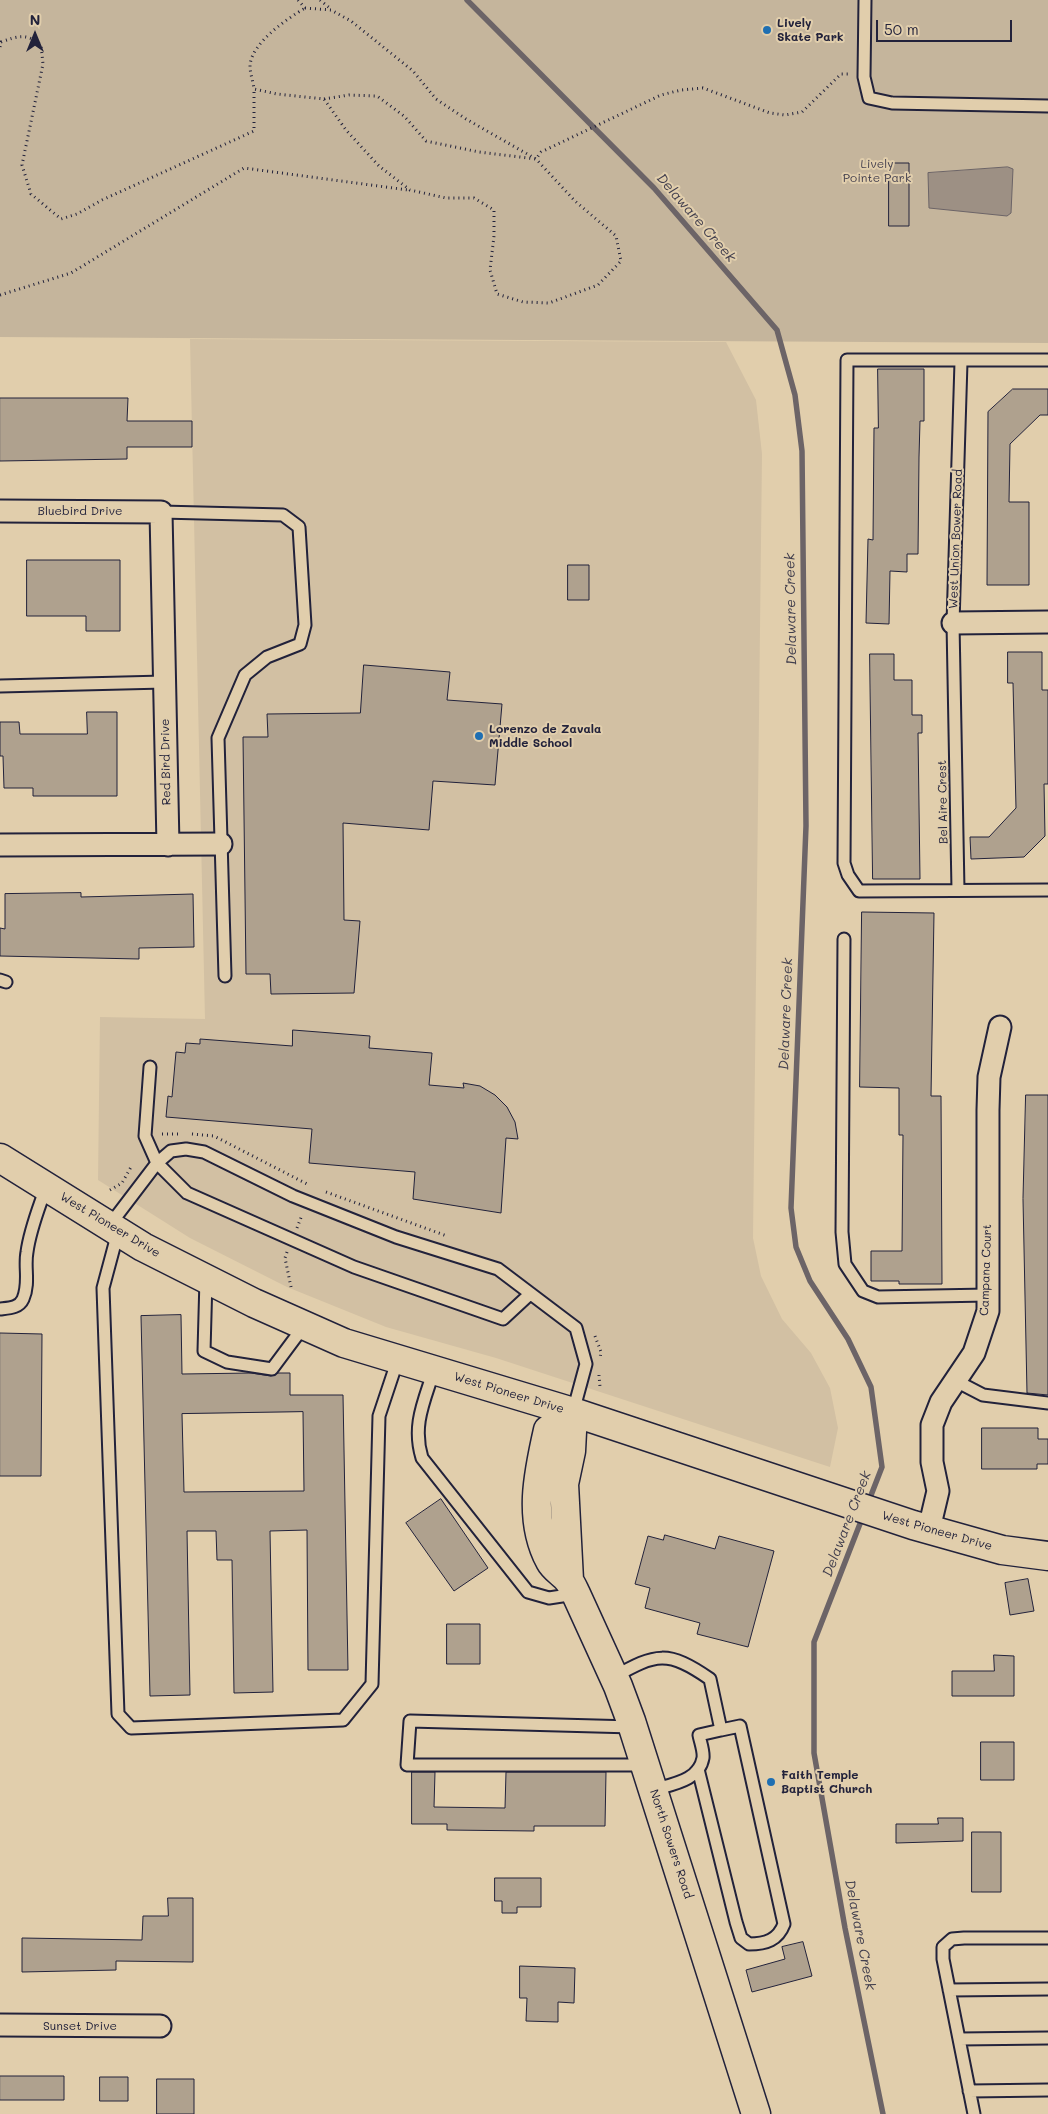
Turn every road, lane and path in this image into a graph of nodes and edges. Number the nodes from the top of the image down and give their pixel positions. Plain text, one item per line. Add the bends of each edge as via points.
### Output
1 (298, 0) edge
2 (320, 0) edge
3 (865, 0) edge
4 (305, 8) junction
5 (331, 10) junction
6 (0, 47) edge
7 (864, 74) junction
8 (254, 89) junction
9 (324, 99) junction
10 (1048, 106) edge
11 (536, 159) junction
12 (410, 190) junction
13 (0, 295) edge
14 (1048, 360) edge
15 (961, 362) junction
16 (0, 511) edge
17 (161, 512) junction
18 (1048, 622) edge
19 (953, 623) junction
20 (164, 682) junction
21 (0, 686) edge
22 (0, 844) edge
23 (220, 844) junction
24 (168, 845) junction
25 (958, 890) junction
26 (1048, 890) edge
27 (844, 940) dead end
28 (225, 976) dead end
29 (1000, 1027) dead end
30 (150, 1068) dead end
31 (0, 1158) edge
32 (157, 1163) junction
33 (131, 1167) dead end
34 (47, 1186) junction
35 (110, 1190) dead end
36 (113, 1229) junction
37 (206, 1277) junction
38 (530, 1294) junction
39 (988, 1295) junction
40 (0, 1309) edge
41 (304, 1326) junction
42 (398, 1359) junction
43 (434, 1370) junction
44 (956, 1381) junction
45 (1048, 1403) edge
46 (573, 1412) junction
47 (921, 1527) junction
48 (1048, 1556) edge
49 (572, 1587) junction
50 (614, 1677) junction
51 (633, 1727) junction
52 (720, 1730) junction
53 (645, 1765) junction
54 (698, 1769) junction
55 (653, 1790) junction
56 (1048, 1938) edge
57 (1048, 1989) edge
58 (949, 1990) junction
59 (0, 2025) edge
60 (160, 2026) dead end
61 (1048, 2038) edge
62 (959, 2039) junction
63 (1048, 2090) edge
64 (969, 2091) junction
65 (756, 2114) edge
66 (974, 2114) edge

1 - 4 path
2 - 5 path
3 - 7 lane
4 - 5 path
4 - 8 path via 286,20 257,47 250,65
5 - 11 path via 351,20 413,71 436,99 466,120
6 - 8 path via 1,42 17,36 32,37 42,45 44,64 22,164 31,194 61,219 254,131
7 - 10 lane via 869,98 892,103
7 - 11 path via 841,74 802,112 785,115 770,113 703,88 661,95 541,152
8 - 9 path
9 - 11 path via 348,95 377,96 404,116 426,141
9 - 12 path via 346,130 379,166
11 - 12 path via 575,201 616,236 621,261 598,285 549,303 522,302 497,294 490,270 494,210 474,198 446,198
12 - 13 path via 244,168 71,273
14 - 15 lane
15 - 19 lane, West Union Bower Road
15 - 25 lane via 847,360 844,863 858,891
16 - 17 street, Bluebird Drive
17 - 20 street, Red Bird Drive
17 - 23 lane via 283,515 299,527 305,625 300,644 266,657 245,675 218,738
18 - 19 street, West Union Bower Road
19 - 25 lane, Bel Aire Crest
20 - 21 lane
20 - 24 street, Red Bird Drive
22 - 24 street
23 - 24 street
23 - 28 lane
25 - 26 lane
27 - 39 lane via 842,1232 845,1264 863,1291 878,1297
29 - 39 street, Campana Court via 989,1077
30 - 32 lane via 146,1136
31 - 34 main road, West Pioneer Drive
32 - 36 lane
32 - 38 lane via 171,1151 204,1152 293,1196 378,1230 498,1269
32 - 38 lane via 187,1193 354,1267 503,1319
33 - 35 path via 122,1183
34 - 36 main road, West Pioneer Drive
34 - 40 lane via 26,1253 27,1283 23,1300 15,1308
36 - 37 main road, West Pioneer Drive via 143,1248
36 - 42 lane via 103,1288 118,1714 131,1728 343,1720 372,1684 379,1416
37 - 41 main road, West Pioneer Drive
37 - 41 lane via 204,1351 228,1362 272,1369
38 - 46 lane via 576,1328 586,1364
39 - 44 street, Campana Court via 982,1335
41 - 42 main road, West Pioneer Drive via 344,1343
42 - 43 main road, West Pioneer Drive
43 - 46 main road, West Pioneer Drive
43 - 49 lane via 417,1423 417,1442 422,1458 528,1592 549,1598
44 - 45 lane via 983,1396
44 - 47 street, Campana Court via 941,1402 932,1425 932,1462 938,1491
46 - 47 main road, West Pioneer Drive
46 - 49 main road, North Sowers Road via 571,1451 564,1484
47 - 48 main road, West Pioneer Drive via 1002,1550
49 - 50 main road, North Sowers Road
50 - 51 main road, North Sowers Road
50 - 52 lane via 656,1657 675,1660 694,1669 710,1679
51 - 53 main road, North Sowers Road
51 - 53 lane via 410,1721 407,1765
52 - 54 lane via 699,1735 703,1757
52 - 54 lane via 740,1726 784,1924 780,1934 771,1941 749,1944 741,1938
53 - 55 main road, North Sowers Road
54 - 55 lane via 690,1778
55 - 65 main road, North Sowers Road
56 - 58 lane via 952,1940 943,1947
57 - 58 lane
58 - 62 lane
59 - 60 street, Sunset Drive
61 - 62 lane
62 - 64 lane
63 - 64 lane
64 - 66 lane

